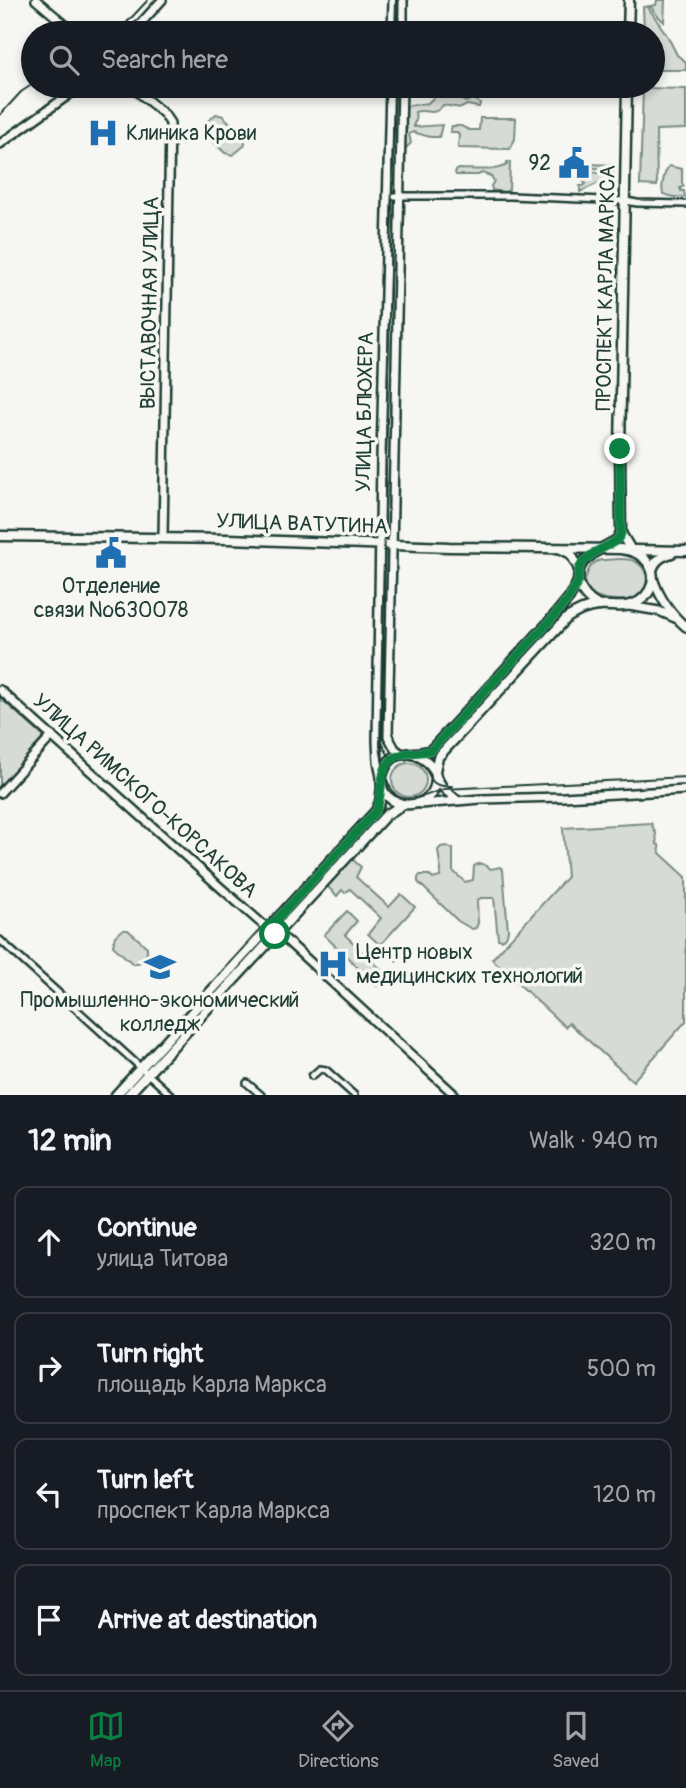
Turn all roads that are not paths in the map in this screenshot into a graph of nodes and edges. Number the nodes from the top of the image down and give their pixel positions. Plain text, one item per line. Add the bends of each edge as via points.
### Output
1 (36, 0) edge
2 (162, 0) edge
3 (393, 0) edge
4 (403, 0) edge
5 (629, 0) edge
6 (61, 21) edge
7 (143, 21) edge
8 (392, 21) edge
9 (403, 21) edge
10 (628, 21) edge
11 (64, 98) edge
12 (145, 98) edge
13 (390, 98) edge
14 (402, 98) edge
15 (627, 98) edge
16 (0, 144) edge
17 (387, 195) junction
18 (399, 195) junction
19 (626, 201) junction
20 (686, 204) edge
21 (621, 534) junction
22 (0, 536) edge
23 (163, 538) junction
24 (380, 545) junction
25 (392, 545) junction
26 (555, 547) junction
27 (603, 548) junction
28 (631, 550) junction
29 (682, 551) edge
30 (579, 569) junction
31 (652, 570) junction
32 (654, 581) junction
33 (578, 582) junction
34 (598, 606) junction
35 (627, 606) junction
36 (678, 620) junction
37 (686, 627) edge
38 (0, 690) edge
39 (52, 736) junction
40 (402, 754) junction
41 (414, 754) junction
42 (435, 773) junction
43 (382, 784) junction
44 (686, 790) edge
45 (0, 793) edge
46 (457, 800) junction
47 (420, 804) junction
48 (402, 805) junction
49 (272, 931) junction
50 (0, 940) edge
51 (144, 1071) junction
52 (312, 1076) dead end
53 (247, 1083) dead end
54 (116, 1095) edge
55 (128, 1095) edge
56 (171, 1095) edge
57 (261, 1095) edge
58 (354, 1095) edge
59 (455, 1095) edge

1 - 6 street
2 - 7 street
3 - 8 street
4 - 9 street
5 - 10 main road
11 - 16 street
12 - 23 street, ВЫСТАВОЧНАЯ УЛИЦА via 170,123
13 - 17 street, УЛИЦА БЛЮХЕРА
14 - 18 street, УЛИЦА БЛЮХЕРА
15 - 19 main road, ПРОСПЕКТ КАРЛА МАРКСА
17 - 18 street
17 - 24 street, УЛИЦА БЛЮХЕРА
18 - 19 street
18 - 25 street, УЛИЦА БЛЮХЕРА
19 - 20 street
19 - 21 main road, ПРОСПЕКТ КАРЛА МАРКСА
21 - 27 main road
21 - 28 main road
22 - 23 main road, УЛИЦА ВАТУТИНА
23 - 24 main road, УЛИЦА ВАТУТИНА
24 - 25 main road, УЛИЦА ВАТУТИНА
24 - 43 street, УЛИЦА БЛЮХЕРА via 377,741
25 - 26 main road, УЛИЦА ВАТУТИНА
25 - 40 street, УЛИЦА БЛЮХЕРА via 388,736
26 - 27 main road, УЛИЦА ВАТУТИНА
26 - 30 main road via 571,555
27 - 28 main road
27 - 30 main road
28 - 29 main road
28 - 31 main road
29 - 31 main road via 660,557
30 - 33 main road
31 - 32 main road
32 - 35 main road via 648,593
32 - 36 street
33 - 34 main road
33 - 41 main road via 550,621 431,750
34 - 35 main road
34 - 42 main road via 578,612 557,628 439,757
35 - 36 street via 659,611
36 - 37 street
38 - 39 street, УЛИЦА РИМСКОГО-КОРСАКОВА
39 - 45 street
39 - 49 street, УЛИЦА РИМСКОГО-КОРСАКОВА
40 - 41 main road
40 - 43 main road via 387,764
41 - 42 main road via 424,758
42 - 46 street
42 - 47 main road via 432,792
43 - 48 main road via 391,799
43 - 49 main road via 376,811
44 - 46 street
46 - 47 street
47 - 48 main road
48 - 49 main road via 386,815
49 - 51 main road
49 - 59 street, УЛИЦА РИМСКОГО-КОРСАКОВА
50 - 51 street
51 - 54 main road
51 - 55 main road
51 - 56 street
52 - 58 street via 326,1070
53 - 57 street

